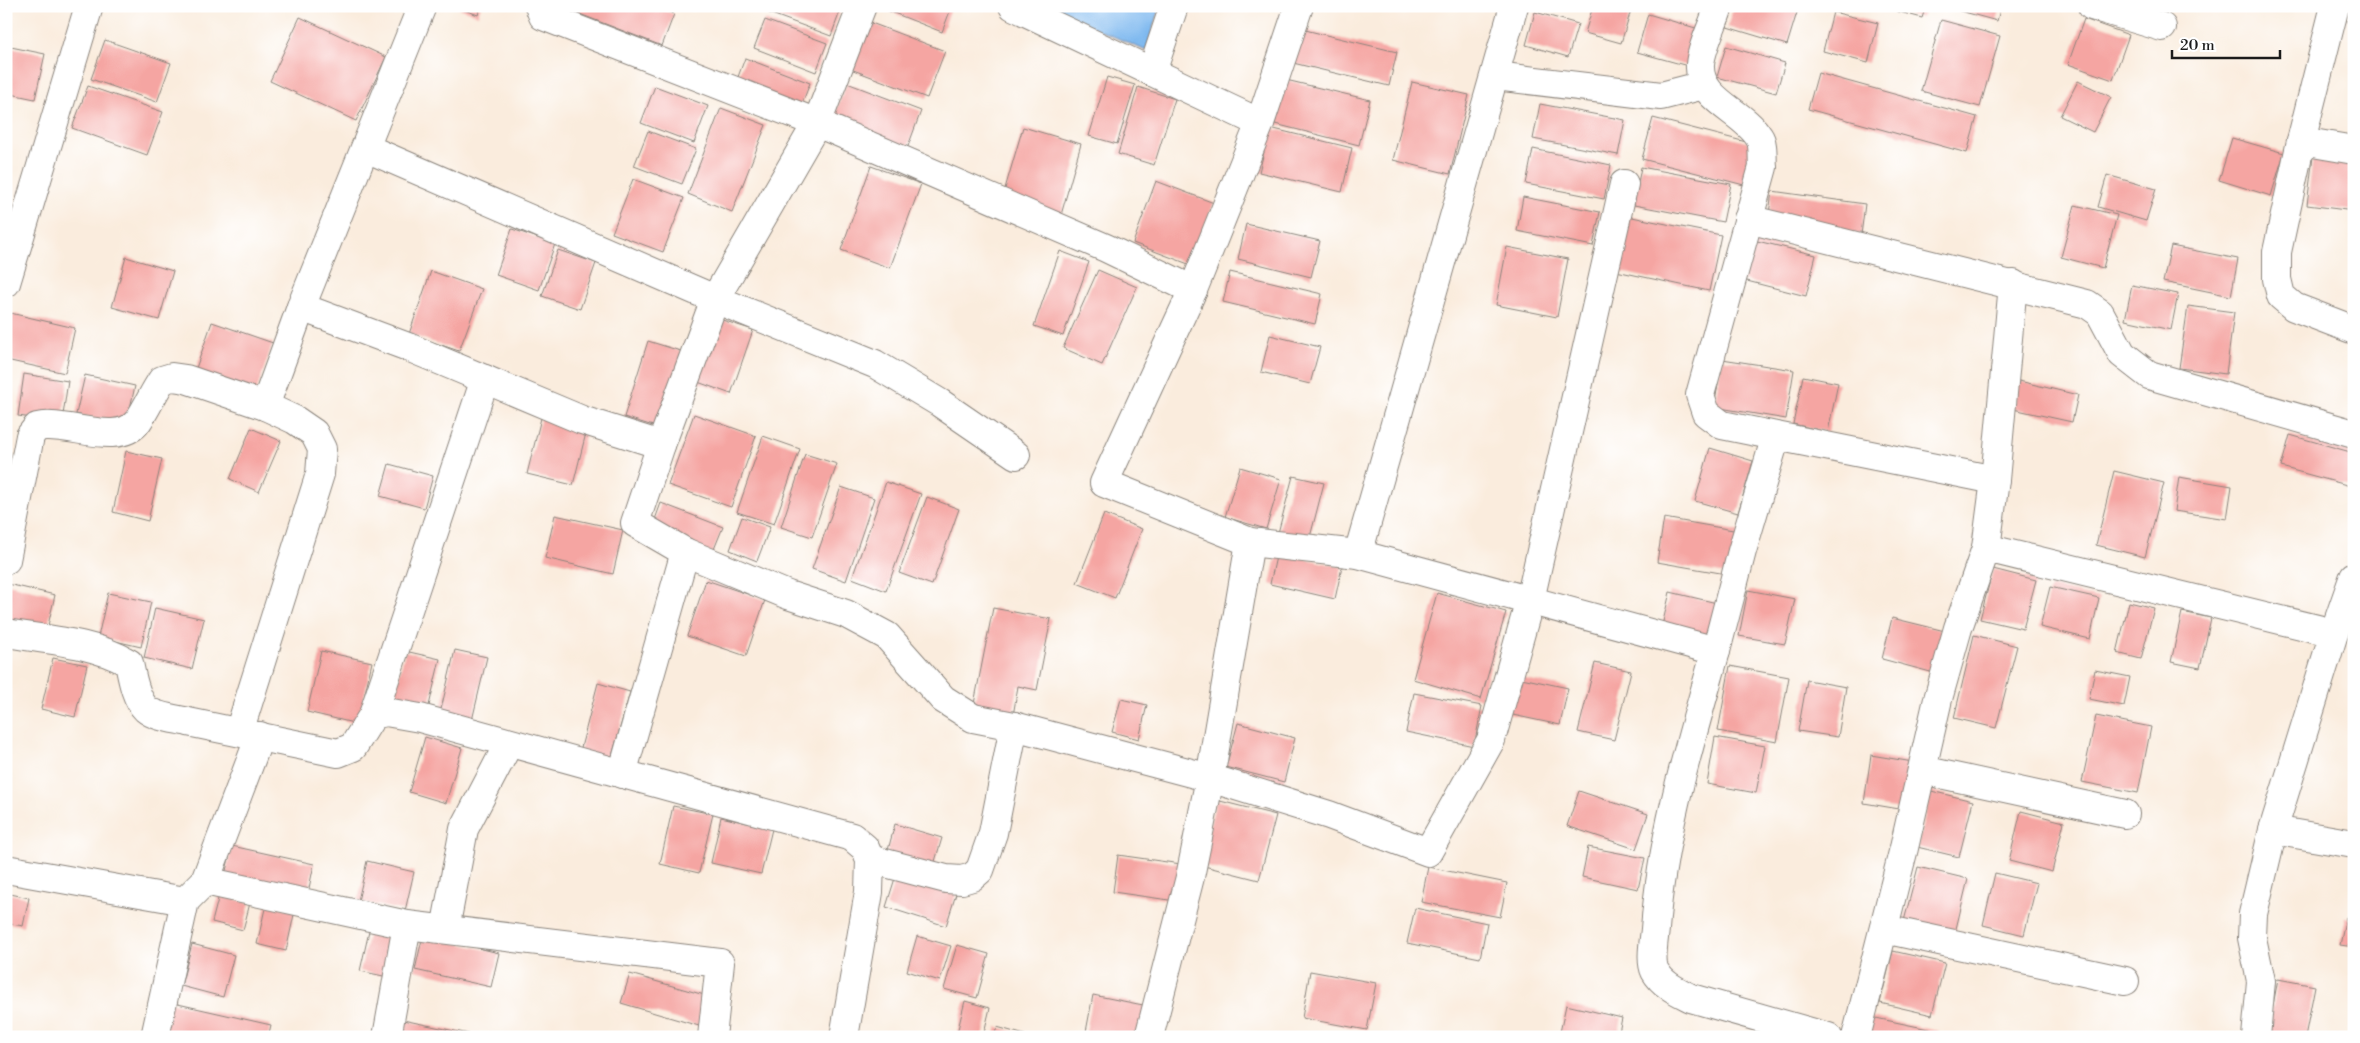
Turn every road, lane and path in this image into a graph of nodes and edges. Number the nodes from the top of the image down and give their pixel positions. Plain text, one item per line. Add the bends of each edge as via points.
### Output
1 (90, 6) edge
2 (422, 6) edge
3 (539, 6) edge
4 (862, 6) edge
5 (1013, 6) edge
6 (1174, 6) edge
7 (1299, 6) edge
8 (1514, 6) edge
9 (1720, 6) edge
10 (2092, 6) edge
11 (2335, 6) edge
12 (2162, 27) dead end
13 (1152, 72) junction
14 (1494, 76) junction
15 (1704, 85) junction
16 (817, 122) junction
17 (1260, 122) junction
18 (2301, 141) junction
19 (366, 148) junction
20 (2354, 150) edge
21 (1624, 184) dead end
22 (1748, 219) junction
23 (6, 284) edge
24 (2014, 284) junction
25 (1193, 290) junction
26 (715, 299) junction
27 (301, 307) junction
28 (2354, 330) edge
29 (485, 379) junction
30 (265, 406) junction
31 (2354, 434) edge
32 (1776, 436) junction
33 (661, 445) junction
34 (1016, 455) dead end
35 (1995, 480) junction
36 (10, 517) edge
37 (1250, 542) junction
38 (1986, 548) junction
39 (685, 552) junction
40 (1358, 554) junction
41 (6, 560) edge
42 (2354, 576) edge
43 (1530, 600) junction
44 (6, 632) edge
45 (2334, 633) junction
46 (1716, 651) junction
47 (374, 715) junction
48 (1014, 726) junction
49 (250, 734) junction
50 (509, 742) junction
51 (1922, 770) junction
52 (622, 774) junction
53 (1210, 778) junction
54 (2125, 814) dead end
55 (2273, 830) junction
56 (2354, 844) edge
57 (870, 859) junction
58 (6, 868) edge
59 (205, 881) junction
60 (185, 901) junction
61 (406, 925) junction
62 (445, 929) junction
63 (1884, 929) junction
64 (2125, 982) dead end
65 (155, 1037) edge
66 (387, 1037) edge
67 (712, 1037) edge
68 (844, 1037) edge
69 (1149, 1037) edge
70 (1828, 1037) edge
71 (1856, 1037) edge
72 (2256, 1037) edge

1 - 23 street
2 - 19 street
3 - 16 street via 543,16
4 - 16 street
5 - 13 street
6 - 13 street
7 - 17 street
8 - 14 street
9 - 15 street via 1700,65
10 - 12 street
11 - 18 street
13 - 17 street
14 - 15 street via 1661,96
14 - 40 street
15 - 22 street via 1743,118 1760,138 1763,167
16 - 25 street via 1106,248
16 - 26 street
17 - 25 street
18 - 20 street
18 - 28 street via 2276,252 2276,279 2281,296 2294,307
19 - 26 street
19 - 27 street
21 - 43 street
22 - 24 street
22 - 32 street via 1700,395 1706,413 1722,424
24 - 31 street via 2087,304 2100,313 2122,354 2149,375
24 - 35 street
25 - 37 street via 1104,483
26 - 33 street
26 - 34 street via 875,364
27 - 29 street
27 - 30 street
29 - 33 street via 582,420
29 - 47 street
30 - 36 street via 172,377 162,380 138,423 119,433 50,424 37,427 30,436
30 - 49 street via 314,433 322,449 320,474
32 - 35 street
32 - 46 street
33 - 39 street via 635,523
35 - 38 street
36 - 41 street
37 - 40 street
37 - 53 street
38 - 45 street
38 - 51 street via 1958,628
39 - 48 street via 788,595 846,614 887,636 943,699 974,718
39 - 52 street
40 - 43 street
42 - 45 street
43 - 46 street
43 - 53 street via 1491,740 1428,852 1329,815
44 - 49 street via 103,650 129,664 135,688 146,709 188,722
45 - 55 street
46 - 70 street via 1669,823 1658,889 1654,970 1672,989 1691,998
47 - 49 street via 353,747 338,753
47 - 50 street via 386,712 420,718
48 - 53 street
48 - 57 street via 993,833 980,870 962,880 946,879
49 - 59 street
50 - 52 street
50 - 62 street via 464,829
51 - 54 street
51 - 63 street
52 - 57 street via 852,837 865,848
53 - 69 street via 1190,878
55 - 56 street
55 - 72 street via 2253,914 2252,938 2260,981
57 - 68 street via 869,892
58 - 60 street
59 - 60 street
59 - 61 street
60 - 65 street
61 - 62 street
61 - 66 street
62 - 67 street via 720,963
63 - 64 street
63 - 71 street

